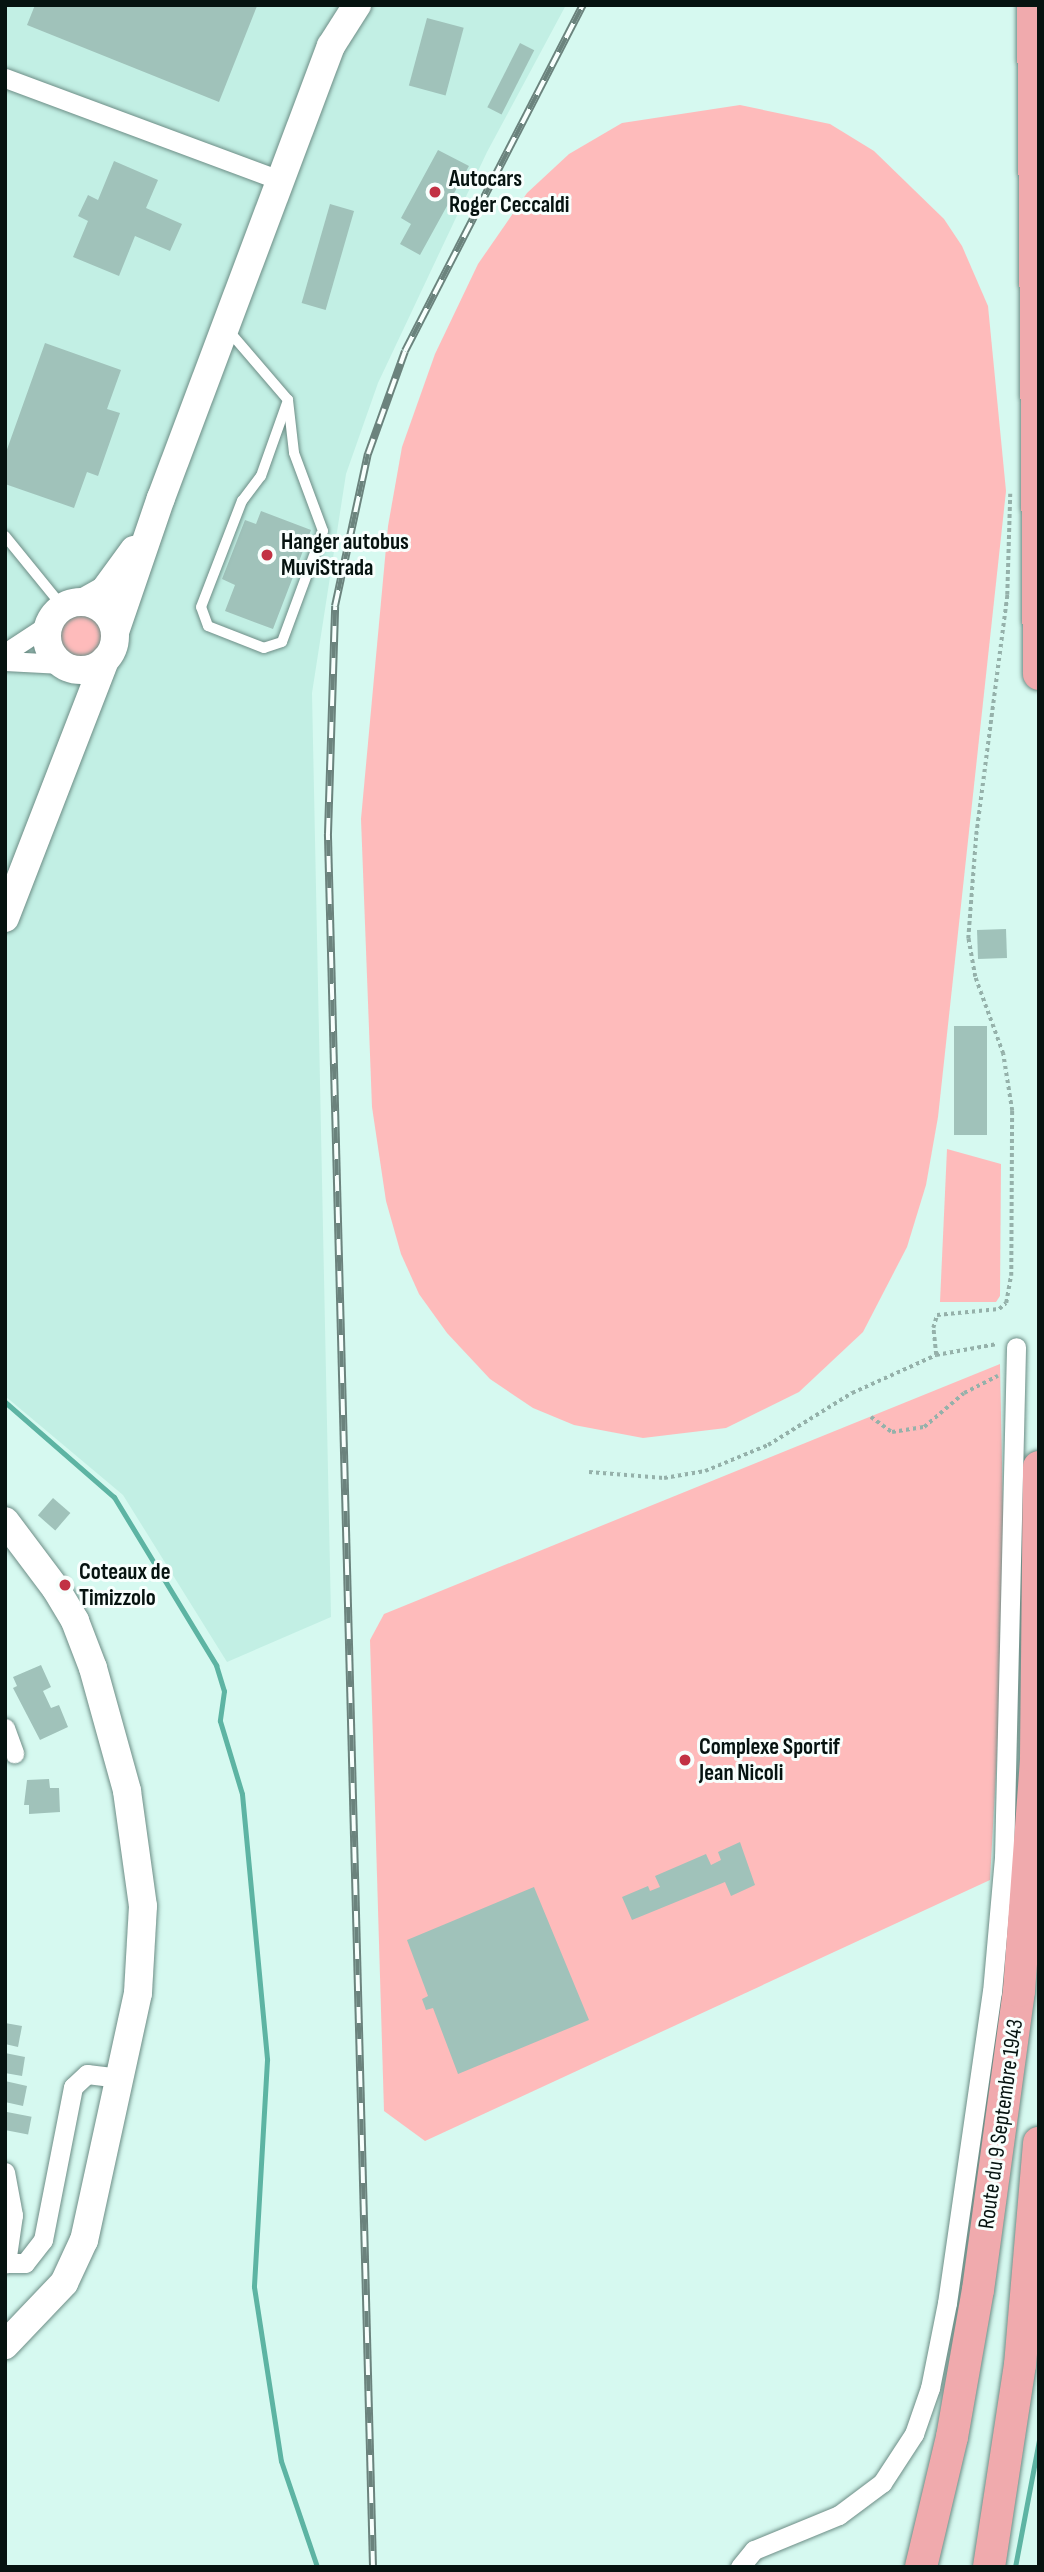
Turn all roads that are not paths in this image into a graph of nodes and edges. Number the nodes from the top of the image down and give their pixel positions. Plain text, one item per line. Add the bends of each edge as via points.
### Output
1 (330, 5) edge
2 (357, 5) edge
3 (1033, 5) edge
4 (331, 46) junction
5 (5, 78) edge
6 (280, 180) junction
7 (225, 327) junction
8 (288, 400) junction
9 (161, 498) junction
10 (5, 536) edge
11 (66, 611) junction
12 (116, 632) junction
13 (5, 653) edge
14 (105, 660) junction
15 (5, 661) edge
16 (62, 664) junction
17 (1039, 674) edge
18 (76, 733) junction
19 (5, 918) edge
20 (1016, 1347) road end
21 (1039, 1466) edge
22 (8, 1530) edge
23 (5, 1728) edge
24 (14, 1753) dead end
25 (120, 2078) junction
26 (1039, 2143) edge
27 (5, 2172) edge
28 (6, 2263) edge
29 (5, 2345) edge
30 (740, 2567) edge
31 (921, 2567) edge
32 (989, 2567) edge

1 - 4 main road
2 - 4 main road
3 - 17 main road
4 - 6 main road
5 - 6 street
6 - 7 main road
7 - 8 lane
7 - 9 main road
8 - 8 lane via 261,476 243,501 201,607 208,626 264,648 282,642 323,531 294,453
9 - 11 main road via 125,566 104,591
9 - 12 main road
10 - 11 lane
11 - 12 main road via 105,611
11 - 13 street
11 - 16 main road via 50,650
12 - 14 main road
14 - 16 main road via 80,670
14 - 18 main road
15 - 16 street
16 - 18 main road via 78,696
18 - 19 main road
20 - 30 street via 1009,1754 1000,1898 988,2019 947,2303 930,2388 914,2434 882,2483 839,2515 754,2550
21 - 31 main road, Route du 9 Septembre 1943 via 1036,1757 1019,1991 978,2290
22 - 25 main road via 75,1621 127,1791 143,1906 138,1993
23 - 24 street
25 - 28 street via 88,2074 73,2087 43,2240 25,2263
25 - 29 main road via 84,2240 64,2283
26 - 32 main road, Route du 9 Septembre 1943 via 1020,2365
27 - 28 street via 13,2215

